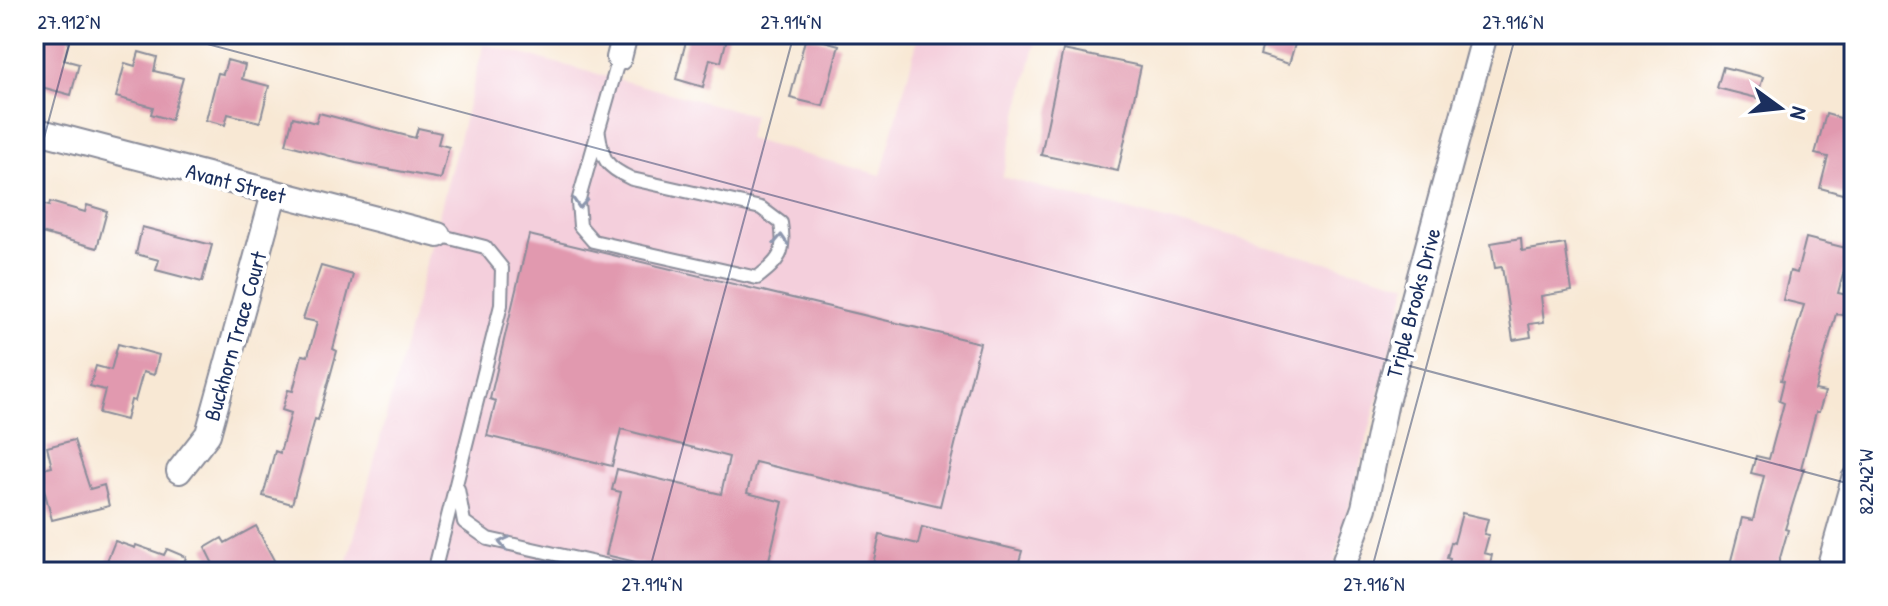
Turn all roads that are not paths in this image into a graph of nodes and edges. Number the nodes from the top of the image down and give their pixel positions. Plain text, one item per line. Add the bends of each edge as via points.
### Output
1 (1485, 34) edge
2 (622, 46) edge
3 (598, 128) junction
4 (34, 130) edge
5 (274, 194) junction
6 (438, 235) joint
7 (179, 471) dead end
8 (457, 478) junction
9 (1854, 479) edge
10 (434, 572) edge
11 (635, 572) edge
12 (1341, 572) edge
13 (1828, 572) edge

1 - 12 street, Triple Brooks Drive via 1385,406 1364,508
2 - 3 lane
3 -> 3 lane via 578,202 580,226 593,241 757,278 777,262 784,243 781,223 761,208 613,171 604,161
4 - 5 street, Avant Street
5 - 6 street, Avant Street
5 - 7 street, Buckhorn Trace Court via 208,434
6 - 8 lane via 485,247 502,268 501,305
8 - 10 lane
11 -> 8 lane via 488,539 464,522
9 - 13 street

